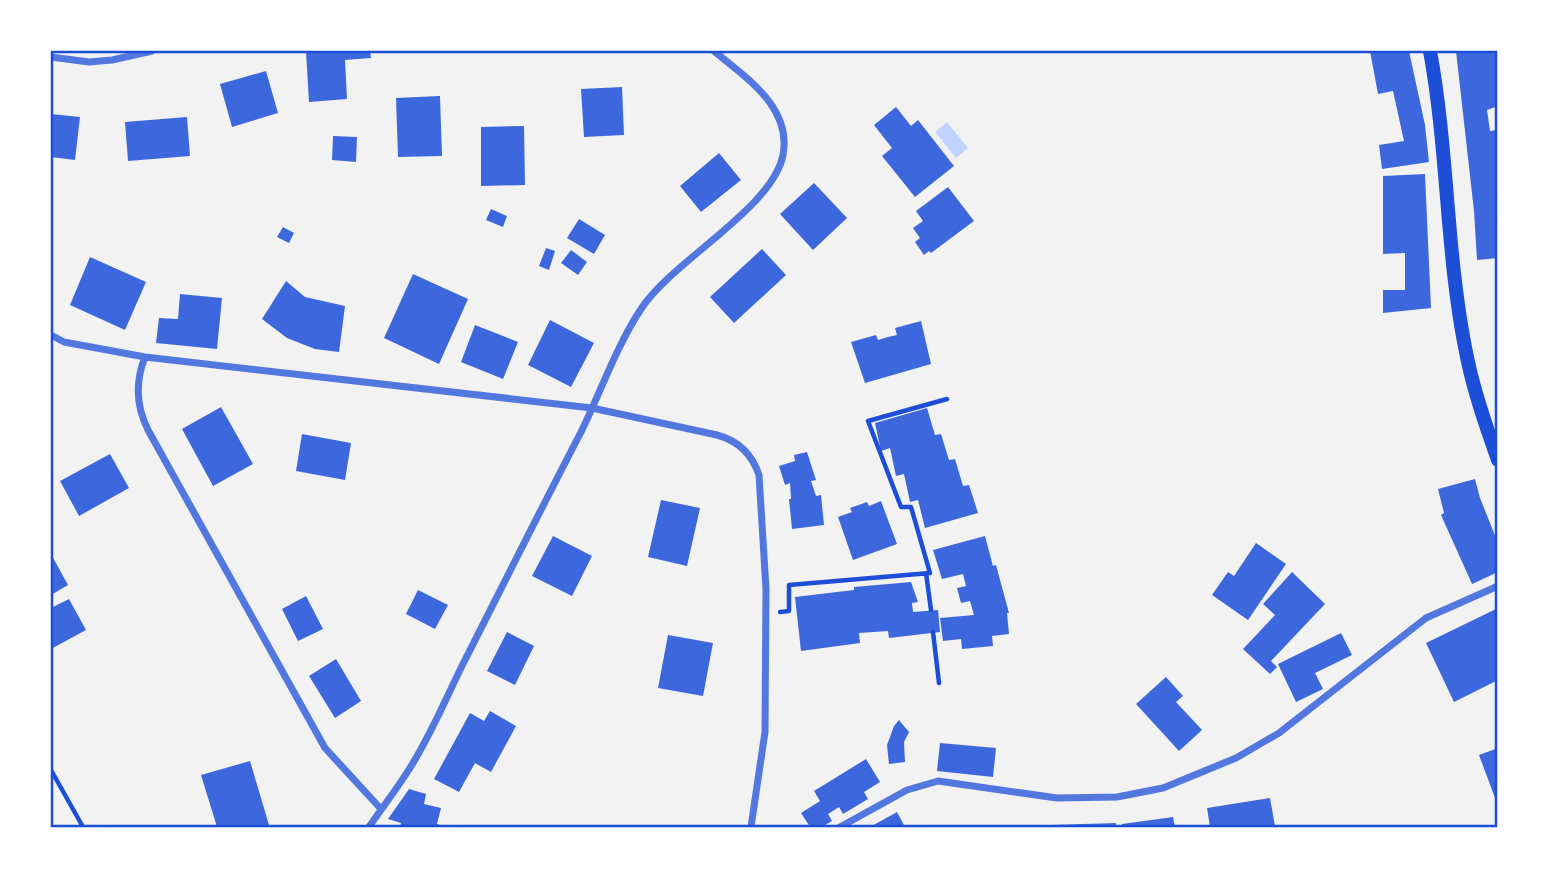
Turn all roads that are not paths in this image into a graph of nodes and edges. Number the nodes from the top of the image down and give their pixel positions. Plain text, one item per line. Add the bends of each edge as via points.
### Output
1 (152, 51) edge
2 (714, 51) edge
3 (1430, 51) edge
4 (51, 57) edge
5 (51, 335) edge
6 (145, 357) junction
7 (592, 408) junction
8 (1498, 460) edge
9 (1498, 586) edge
10 (382, 809) junction
11 (369, 827) edge
12 (751, 827) edge
13 (840, 827) edge

1 - 4 street via 89,62
2 - 7 street via 774,108 783,143 779,167 768,188 642,306
3 - 8 main road via 1463,337
5 - 6 street via 65,342
6 - 7 street
6 - 10 street via 138,394 148,430 324,748
7 - 10 street via 409,770
7 - 12 street via 726,437 741,446 756,467 766,589 765,732
9 - 13 street via 1426,618 1279,733 1236,758 1163,788 1116,797 1056,798 949,782 927,783
10 - 11 street

